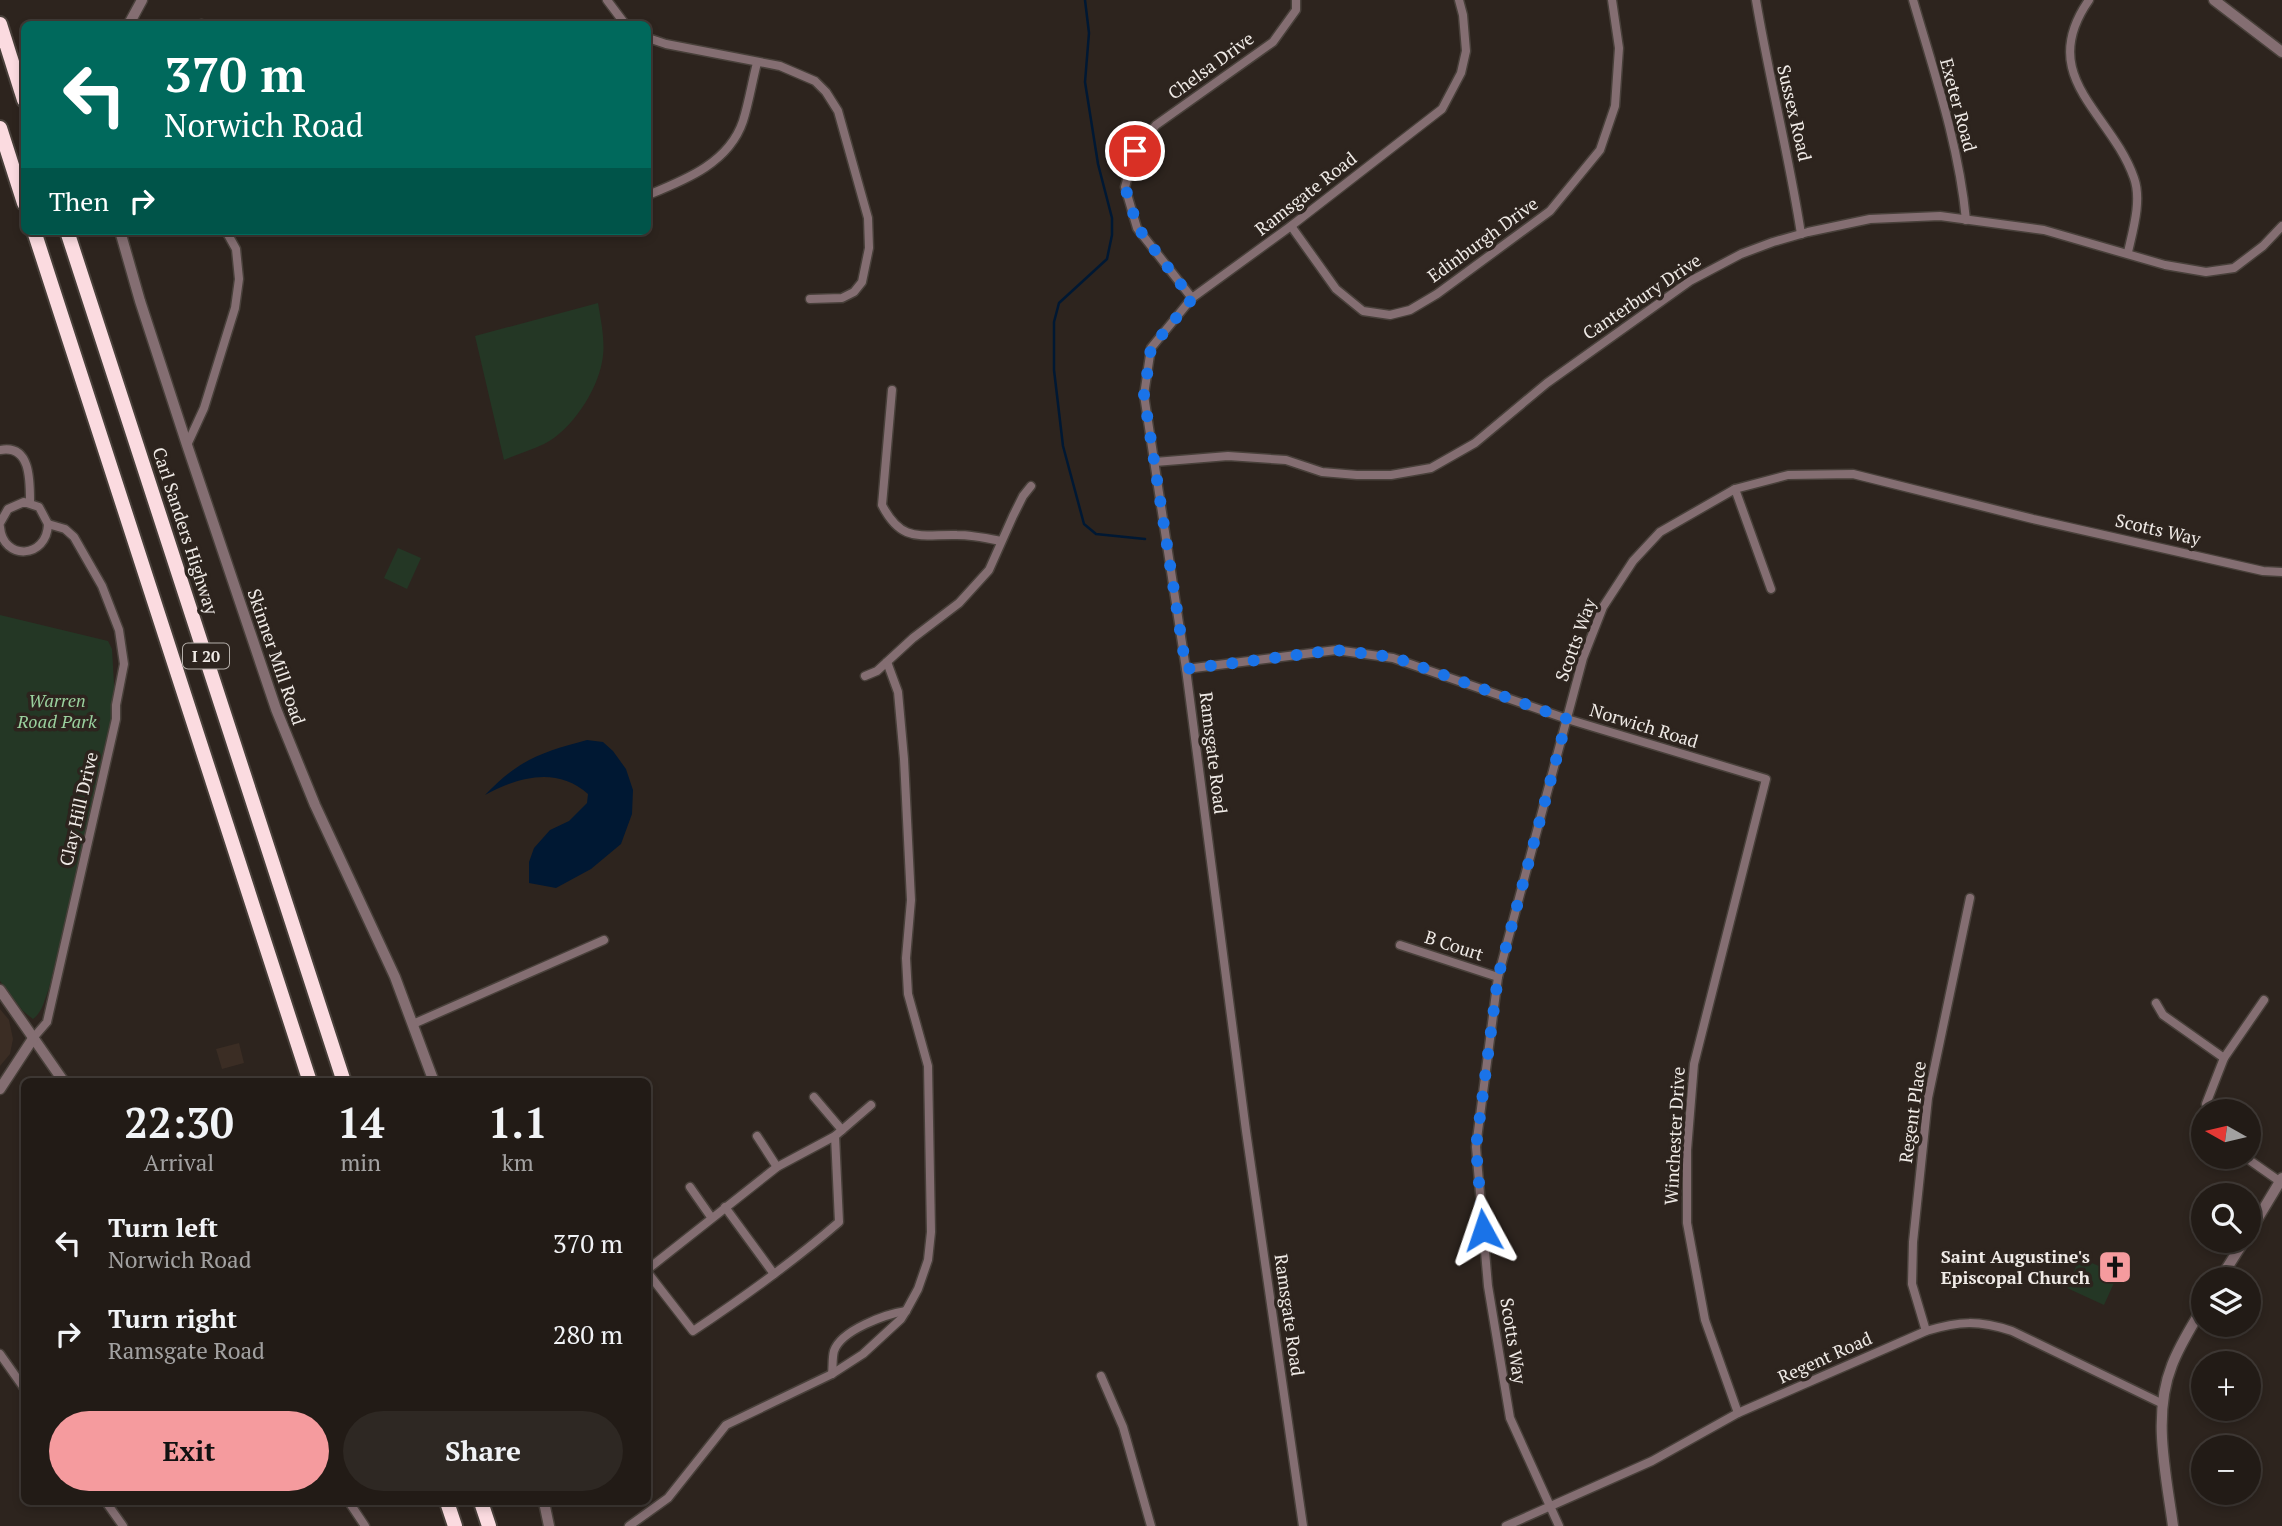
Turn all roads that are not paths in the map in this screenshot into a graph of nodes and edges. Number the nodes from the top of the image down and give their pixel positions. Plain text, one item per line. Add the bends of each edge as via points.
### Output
1 (142, 0) edge
2 (607, 0) edge
3 (1296, 0) edge
4 (1459, 0) edge
5 (1612, 0) edge
6 (1756, 0) edge
7 (1913, 0) edge
8 (2089, 0) edge
9 (2214, 0) edge
10 (131, 21) edge
11 (623, 21) edge
12 (0, 24) edge
13 (651, 39) edge
14 (2282, 52) edge
15 (757, 63) junction
16 (21, 90) edge
17 (0, 128) edge
18 (21, 194) edge
19 (651, 194) edge
20 (1966, 220) junction
21 (1291, 226) junction
22 (2282, 226) edge
23 (1801, 234) junction
24 (35, 235) edge
25 (68, 235) edge
26 (121, 235) edge
27 (228, 235) edge
28 (2128, 253) junction
29 (810, 299) dead end
30 (1192, 299) junction
31 (892, 390) dead end
32 (187, 445) junction
33 (0, 450) edge
34 (1155, 462) junction
35 (1031, 486) dead end
36 (1735, 489) junction
37 (30, 503) junction
38 (48, 524) junction
39 (0, 525) edge
40 (1001, 541) junction
41 (2282, 572) edge
42 (1771, 589) dead end
43 (887, 662) junction
44 (1186, 669) junction
45 (865, 676) dead end
46 (1567, 719) junction
47 (1766, 779) joint
48 (1970, 898) dead end
49 (604, 940) dead end
50 (1400, 946) dead end
51 (1498, 977) junction
52 (0, 990) edge
53 (2264, 1000) dead end
54 (2156, 1003) dead end
55 (413, 1024) junction
56 (34, 1037) junction
57 (2224, 1058) junction
58 (61, 1078) edge
59 (309, 1078) edge
60 (343, 1078) edge
61 (433, 1078) edge
62 (0, 1089) edge
63 (814, 1097) dead end
64 (2208, 1099) edge
65 (871, 1105) dead end
66 (838, 1133) junction
67 (757, 1136) dead end
68 (777, 1167) junction
69 (2261, 1168) edge
70 (2281, 1181) edge
71 (690, 1186) dead end
72 (724, 1207) junction
73 (2261, 1214) edge
74 (712, 1217) junction
75 (651, 1268) edge
76 (774, 1274) junction
77 (651, 1275) edge
78 (906, 1311) junction
79 (2191, 1328) edge
80 (1926, 1331) junction
81 (0, 1354) edge
82 (832, 1374) junction
83 (1101, 1376) dead end
84 (21, 1384) edge
85 (2164, 1404) junction
86 (1738, 1413) junction
87 (108, 1505) edge
88 (350, 1505) edge
89 (448, 1505) edge
90 (482, 1505) edge
91 (545, 1505) edge
92 (1550, 1506) junction
93 (123, 1526) edge
94 (365, 1526) edge
95 (455, 1526) edge
96 (489, 1526) edge
97 (549, 1526) edge
98 (629, 1526) edge
99 (1151, 1526) edge
100 (1303, 1526) edge
101 (1506, 1526) edge
102 (1559, 1526) edge
103 (2172, 1526) edge

1 - 10 street
2 - 11 street
3 - 30 street, Chelsa Drive via 1296,10 1273,42 1156,125 1135,151 1125,187 1138,228
4 - 21 street, Ramsgate Road via 1466,51 1461,73 1442,109
5 - 21 street, Edinburgh Drive via 1619,48 1615,106 1600,150 1550,211 1437,294 1410,310 1390,315 1363,311 1336,289
6 - 23 street, Sussex Road
7 - 20 street, Exeter Road via 1949,125
8 - 28 street via 2071,33 2070,56 2086,102 2123,153 2135,180 2136,210
9 - 14 street
12 - 16 highway
13 - 15 street
15 - 19 street via 743,123 724,153 682,181
15 - 29 street via 797,72 826,92 838,111 868,218 869,248 862,282 842,298
17 - 18 highway
20 - 23 street, Canterbury Drive via 1940,216 1870,219
20 - 28 street, Canterbury Drive via 2044,230
21 - 30 street, Ramsgate Road
22 - 28 street, Canterbury Drive via 2234,268 2206,272
23 - 34 street, Canterbury Drive via 1741,254 1690,281 1589,352 1475,443 1431,468 1357,475 1322,472 1286,460 1228,456
24 - 59 highway, I 20
25 - 60 highway, Carl Sanders Highway / I 20
26 - 32 street, Skinner Mill Road
27 - 32 street via 236,249 239,279 235,308 204,408
30 - 34 street, Ramsgate Road via 1151,348 1144,395
31 - 40 street via 883,505 889,517 915,537 978,536
32 - 55 street, Skinner Mill Road via 276,709
33 - 37 street via 14,450 23,456
34 - 44 street, Ramsgate Road
35 - 40 street
36 - 41 street, Scotts Way via 1788,475 1853,474 2033,519
36 - 42 street
36 - 46 street, Scotts Way via 1660,532 1633,561 1603,607
37 - 38 street, Clay Hill Drive via 43,512
37 - 39 street via 8,509
38 - 39 street via 41,545 29,551 10,547
38 - 56 street, Clay Hill Drive via 71,533 102,586 119,630 124,664 116,719 47,1022
40 - 43 street via 989,570 959,603
43 - 45 street
43 - 78 street via 898,691 904,759 911,900 908,993 928,1066 931,1232 928,1260
44 - 46 street, Norwich Road via 1336,650 1357,652 1393,657
44 - 100 street, Ramsgate Road
46 - 47 street, Norwich Road
46 - 51 street, Scotts Way
47 - 86 street, Winchester Drive via 1694,1063 1687,1150 1687,1223 1705,1321
48 - 80 street, Regent Place via 1928,1098 1913,1242 1912,1284
49 - 55 street
50 - 51 street, B Court
51 - 92 street, Scotts Way via 1476,1147 1488,1286 1510,1418
52 - 56 street
53 - 57 street
54 - 57 street via 2162,1015
55 - 61 street, Skinner Mill Road
56 - 58 street
56 - 62 street
57 - 64 street
63 - 66 street
65 - 66 street
66 - 68 street
66 - 76 street via 839,1222
67 - 68 street
68 - 72 street
69 - 70 street
70 - 73 street
71 - 74 street
72 - 74 street
72 - 76 street
74 - 75 street
76 - 77 street via 693,1331
78 - 82 street via 863,1354
78 - 82 street via 846,1334 834,1350
79 - 85 street via 2171,1368
80 - 85 street, Regent Road via 1954,1323 1989,1324 2012,1331
80 - 86 street, Regent Road
81 - 84 street
82 - 98 street via 726,1424 668,1497
83 - 99 street via 1123,1427
85 - 103 street via 2161,1430
86 - 92 street, Regent Road via 1652,1461
87 - 93 street
88 - 94 street
89 - 95 highway
90 - 96 highway
91 - 97 street
92 - 101 street, Regent Road
92 - 102 street, Scotts Way

